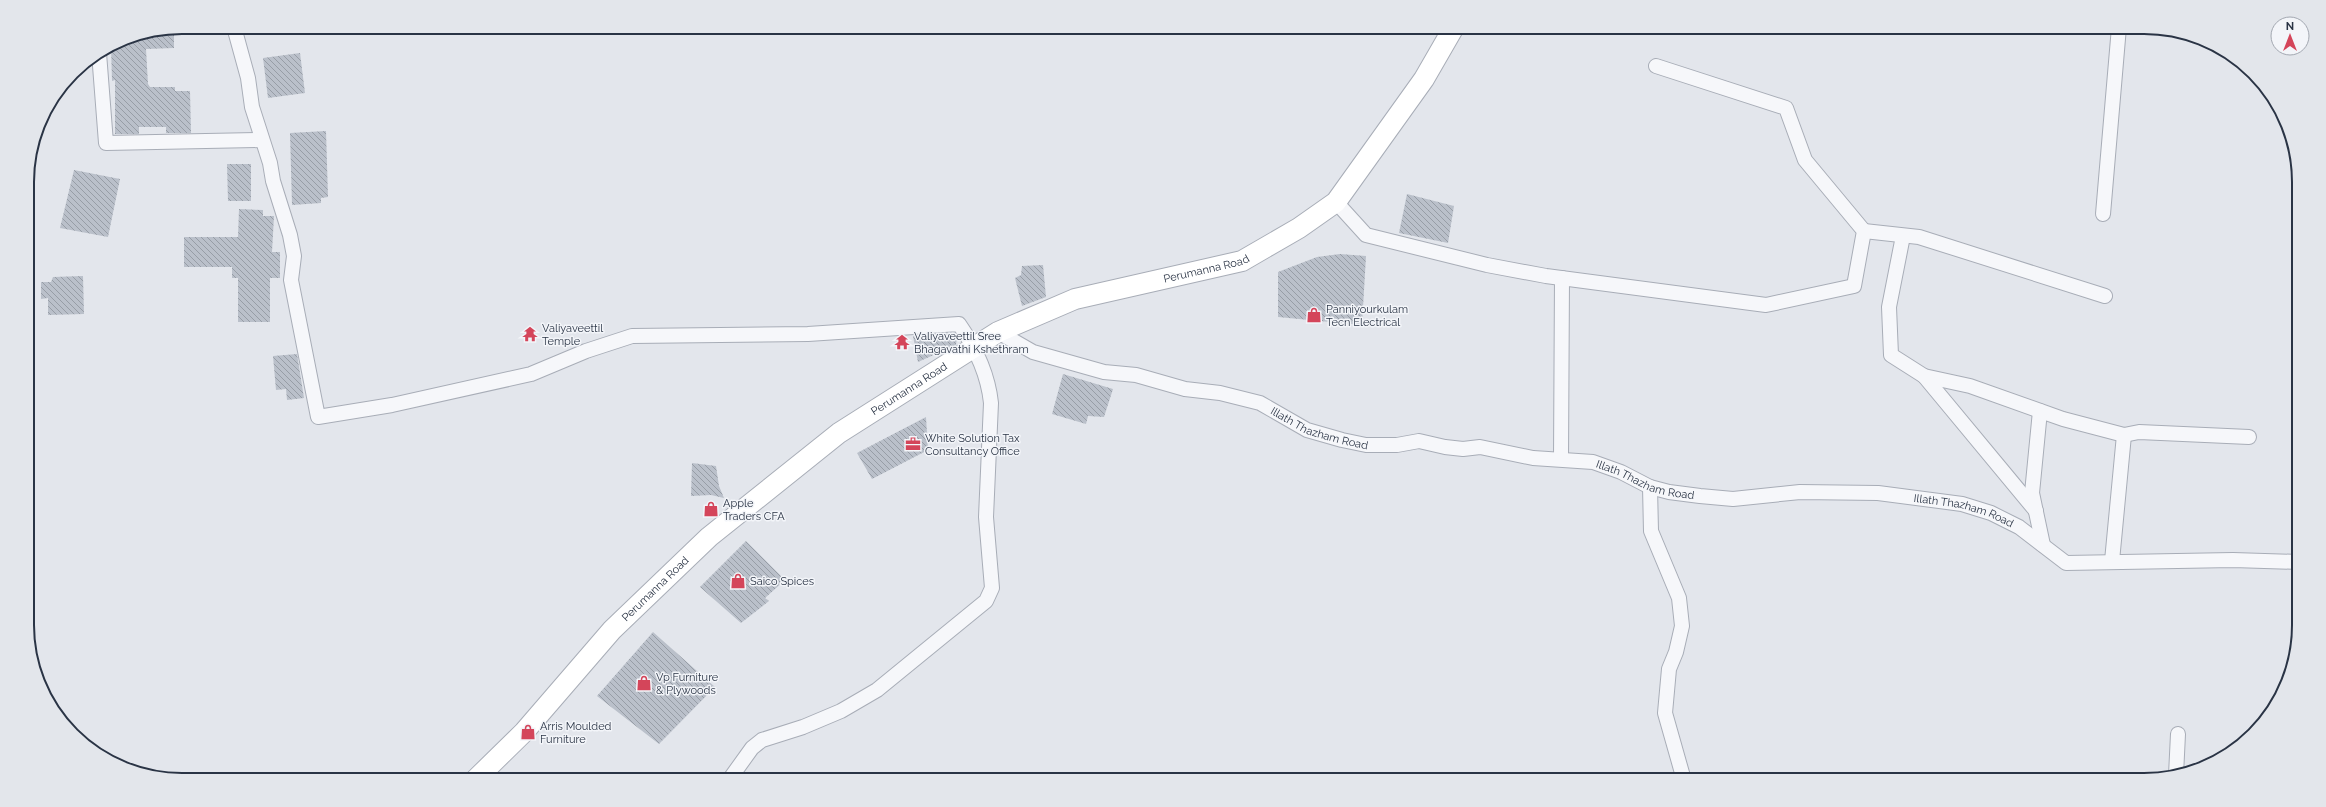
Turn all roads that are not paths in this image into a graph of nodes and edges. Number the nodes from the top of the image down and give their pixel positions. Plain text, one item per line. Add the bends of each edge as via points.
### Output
1 (236, 34) edge
2 (1450, 34) edge
3 (2118, 34) edge
4 (99, 59) edge
5 (1656, 66) dead end
6 (262, 140) junction
7 (1336, 202) junction
8 (2103, 214) dead end
9 (1864, 231) junction
10 (1903, 236) junction
11 (1562, 278) junction
12 (2105, 296) dead end
13 (998, 332) junction
14 (975, 348) junction
15 (1924, 376) junction
16 (2040, 411) junction
17 (2124, 435) junction
18 (2249, 437) dead end
19 (1561, 458) junction
20 (1650, 487) junction
21 (2036, 511) junction
22 (2043, 546) junction
23 (2112, 562) junction
24 (2292, 562) edge
25 (2178, 734) dead end
26 (2176, 769) edge
27 (482, 773) edge
28 (734, 773) edge
29 (1682, 773) edge

1 - 6 street
2 - 7 main road, Perumanna Road via 1424,79
3 - 8 street
4 - 6 street via 106,143
5 - 9 street via 1786,108 1806,160
6 - 14 street via 290,235 294,256 291,280 318,417 392,405 531,374 586,351 632,336 808,334 959,324
7 - 11 street via 1366,235 1487,265
7 - 13 main road, Perumanna Road via 1299,228 1242,261 1102,292
9 - 10 street
9 - 11 street via 1854,286 1766,305
10 - 12 street via 1919,238
10 - 15 street via 1888,307 1891,355
11 - 19 street
13 - 14 main road, Perumanna Road
13 - 19 street, Illath Thazham Road via 1033,352 1104,372 1136,375 1185,389 1220,393 1260,403 1291,423 1342,440 1366,445 1397,445 1420,441 1463,449 1480,447 1533,458
14 - 27 main road, Perumanna Road via 839,433 709,537 612,630 524,732
14 - 28 street via 991,402 986,517 992,588 990,595 923,654 877,690 841,711 762,740 752,748
15 - 16 street via 1970,386
15 - 21 street
16 - 17 street
16 - 21 street via 2032,493
17 - 18 street via 2139,432
17 - 23 street
19 - 20 street, Illath Thazham Road via 1592,462 1621,472
20 - 22 street, Illath Thazham Road via 1669,492 1733,499 1822,492 1878,493 1962,504 1991,513 2019,527
20 - 29 street via 1651,531 1679,598 1682,626 1669,669 1665,713
21 - 22 street
22 - 23 street, Illath Thazham Road via 2066,563
23 - 24 street, Illath Thazham Road
25 - 26 street

